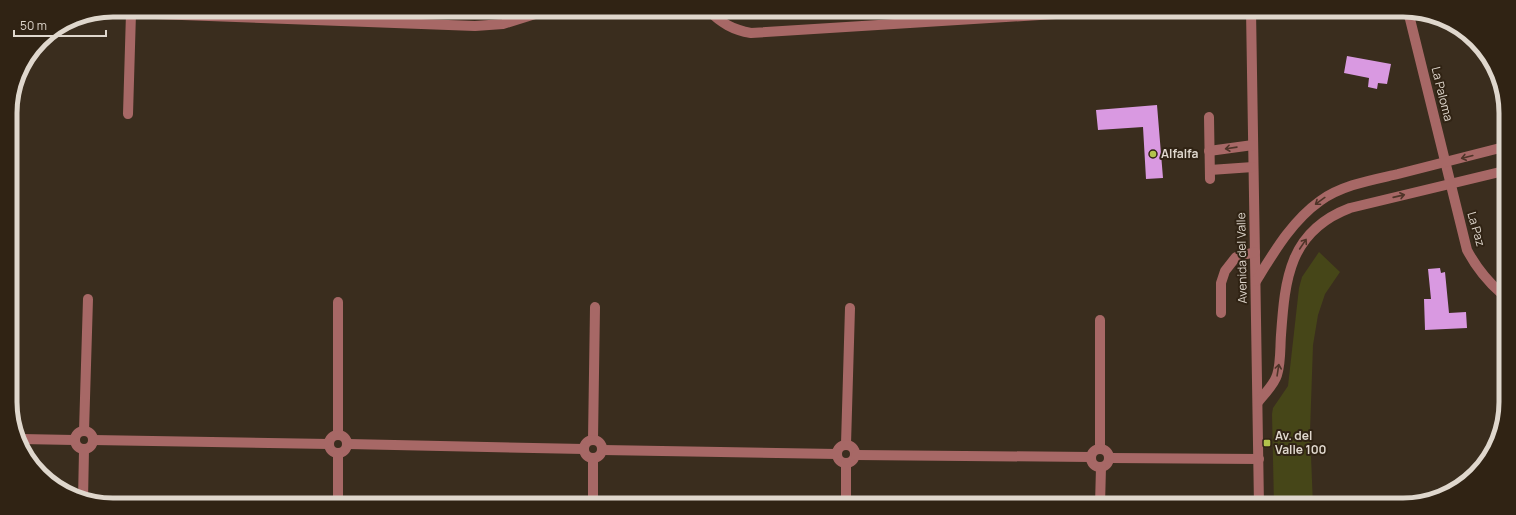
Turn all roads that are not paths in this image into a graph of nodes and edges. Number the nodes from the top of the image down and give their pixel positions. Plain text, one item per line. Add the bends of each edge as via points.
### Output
1 (131, 17) edge
2 (217, 17) edge
3 (525, 17) edge
4 (716, 17) edge
5 (985, 17) edge
6 (1251, 17) edge
7 (1410, 18) edge
8 (128, 114) dead end
9 (1209, 117) dead end
10 (1253, 145) junction
11 (1499, 148) edge
12 (1209, 151) junction
13 (1445, 162) junction
14 (1253, 167) junction
15 (1499, 172) edge
16 (1450, 184) junction
17 (1255, 252) junction
18 (1256, 281) junction
19 (1499, 291) edge
20 (88, 298) dead end
21 (338, 302) dead end
22 (595, 307) dead end
23 (850, 308) dead end
24 (1221, 313) dead end
25 (1100, 320) dead end
26 (1258, 402) junction
27 (84, 431) junction
28 (338, 435) junction
29 (25, 439) edge
30 (593, 439) junction
31 (74, 440) junction
32 (93, 440) junction
33 (329, 444) junction
34 (348, 444) junction
35 (846, 444) junction
36 (1100, 448) junction
37 (584, 449) junction
38 (84, 450) junction
39 (602, 450) junction
40 (338, 454) junction
41 (837, 454) junction
42 (856, 455) junction
43 (593, 458) junction
44 (1091, 458) junction
45 (1110, 458) junction
46 (1258, 459) junction
47 (846, 463) junction
48 (1100, 468) junction
49 (83, 493) edge
50 (338, 498) edge
51 (593, 498) edge
52 (846, 498) edge
53 (1100, 498) edge
54 (1259, 498) edge

1 - 8 street
2 - 3 street via 474,26 508,22
4 - 5 street via 727,26 751,33
6 - 10 street, Avenida del Valle
7 - 13 street, La Paloma
9 - 12 street
10 -> 12 street
10 - 14 street, Avenida del Valle
11 -> 13 street
12 - 14 street via 1210,174
13 - 16 street, La Paloma
13 -> 18 street via 1372,180 1328,195 1296,223
14 - 17 street, Avenida del Valle
15 - 16 street
16 - 19 street, La Paz via 1467,250 1478,269
26 -> 16 street via 1277,376 1288,279 1295,257 1310,233 1326,219 1350,208
17 - 18 street, Avenida del Valle
17 - 24 street via 1236,257 1225,271 1221,283
18 - 26 street, Avenida del Valle
20 - 27 street
21 - 28 street
22 - 30 street
23 - 35 street
25 - 36 street
26 - 46 street, Avenida del Valle
27 - 31 street via 76,435
27 - 32 street via 92,435
28 - 33 street via 331,439
28 - 34 street via 346,439
29 - 31 street
30 - 37 street via 585,444
30 - 39 street via 599,441
31 - 38 street via 76,446
32 - 33 street
32 - 38 street via 91,446
33 - 40 street via 333,452
34 - 37 street
34 - 40 street via 346,450
35 - 41 street via 840,446
35 - 42 street via 854,448
36 - 44 street via 1093,452
36 - 45 street via 1106,450
37 - 43 street via 586,455
38 - 49 street
39 - 41 street
39 - 43 street via 598,457
40 - 50 street
41 - 47 street via 839,459
42 - 44 street
42 - 47 street via 852,462
43 - 51 street
44 - 48 street via 1095,466
45 - 46 street
45 - 48 street via 1106,466
46 - 54 street, Avenida del Valle
47 - 52 street
48 - 53 street

